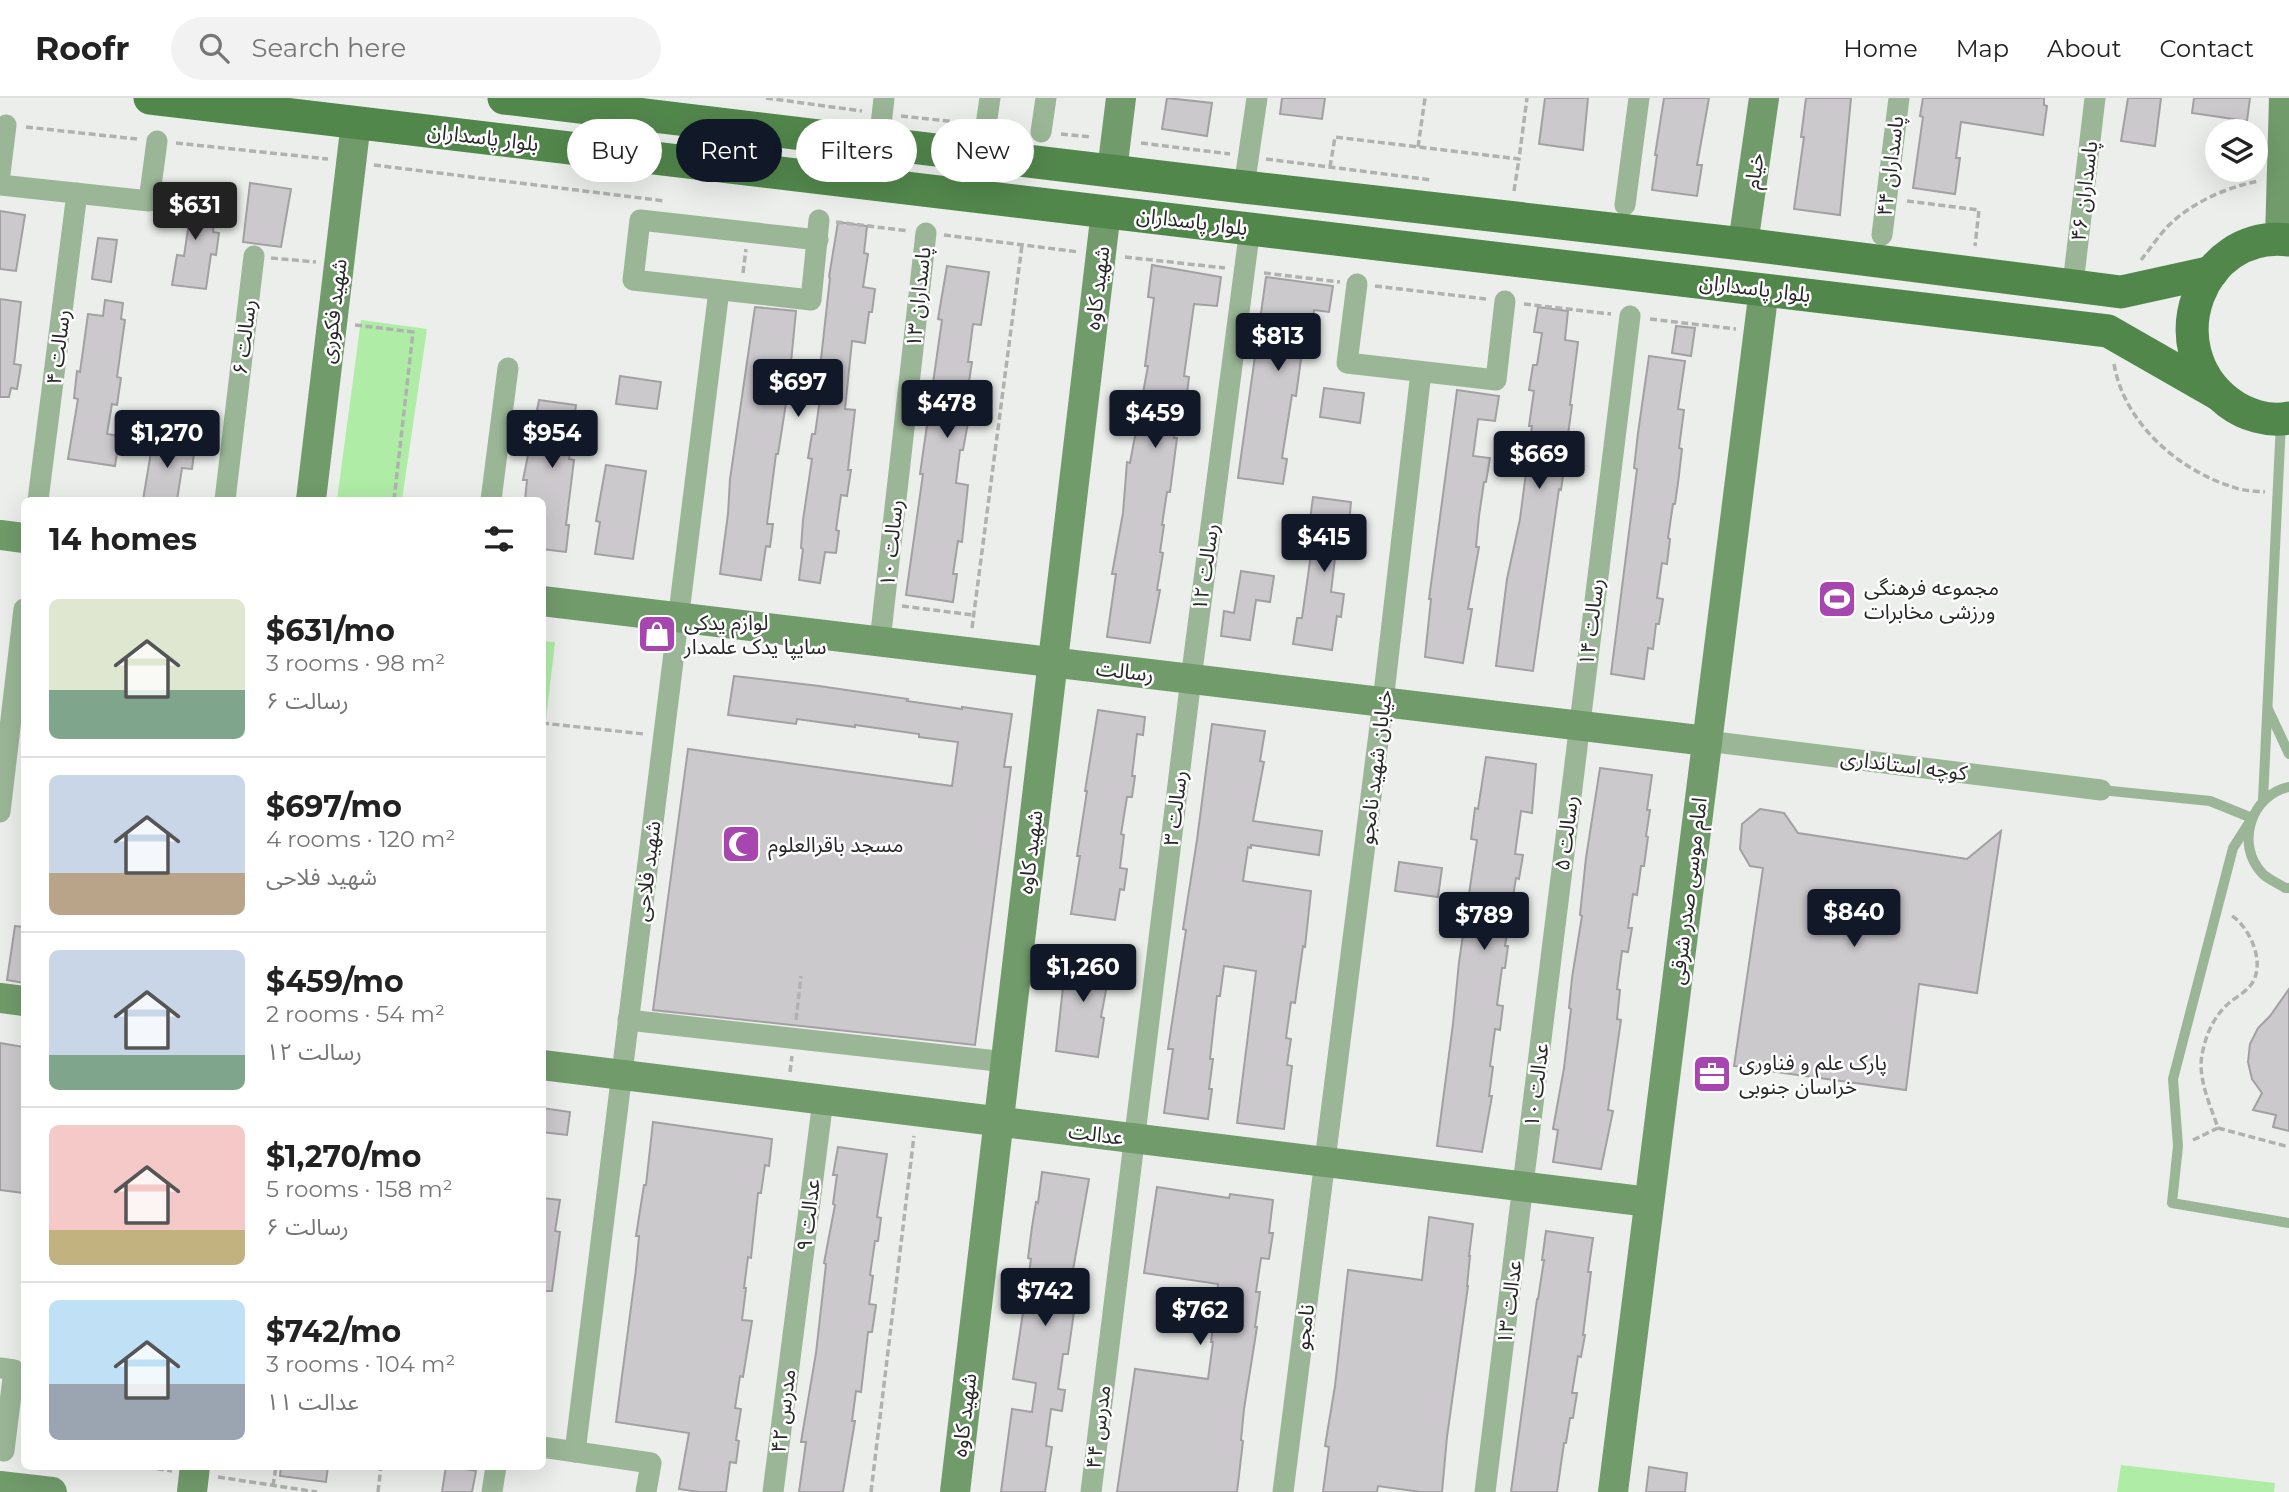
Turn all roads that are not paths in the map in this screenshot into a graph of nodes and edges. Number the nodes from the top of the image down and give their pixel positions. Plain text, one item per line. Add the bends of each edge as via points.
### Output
1 (150, 98) edge
2 (504, 98) edge
3 (884, 98) edge
4 (990, 98) edge
5 (1046, 98) edge
6 (1121, 98) edge
7 (1257, 98) edge
8 (1639, 98) edge
9 (1764, 98) edge
10 (1899, 98) edge
11 (2095, 98) edge
12 (2284, 98) edge
13 (882, 119) edge
14 (987, 119) edge
15 (356, 122) junction
16 (6, 125) dead end
17 (1041, 132) dead end
18 (796, 133) edge
19 (157, 141) dead end
20 (917, 148) edge
21 (1112, 171) junction
22 (0, 174) edge
23 (0, 185) edge
24 (1244, 187) junction
25 (77, 193) junction
26 (1625, 205) dead end
27 (1106, 211) junction
28 (1250, 228) junction
29 (926, 233) road end
30 (1882, 235) dead end
31 (2284, 240) edge
32 (1743, 244) junction
33 (254, 256) road end
34 (2213, 272) junction
35 (1357, 284) road end
36 (2073, 284) junction
37 (1764, 289) junction
38 (719, 290) junction
39 (1505, 301) road end
40 (1630, 316) road end
41 (508, 368) dead end
42 (1420, 372) junction
43 (2218, 394) junction
44 (2285, 419) edge
45 (902, 445) joint
46 (38, 497) edge
47 (225, 497) edge
48 (311, 497) edge
49 (491, 497) edge
50 (0, 535) edge
51 (21, 538) edge
52 (546, 601) edge
53 (678, 617) junction
54 (21, 634) edge
55 (880, 641) junction
56 (1053, 662) junction
57 (1191, 679) junction
58 (1383, 702) junction
59 (2267, 706) junction
60 (1578, 726) junction
61 (1707, 741) junction
62 (2289, 754) edge
63 (2289, 787) edge
64 (2101, 790) joint
65 (2263, 800) junction
66 (1, 802) edge
67 (2250, 821) junction
68 (2289, 888) edge
69 (1549, 983) joint
70 (0, 998) edge
71 (21, 1001) edge
72 (628, 1020) junction
73 (1006, 1062) junction
74 (546, 1066) edge
75 (621, 1075) junction
76 (823, 1100) junction
77 (999, 1122) junction
78 (1133, 1139) junction
79 (1326, 1162) junction
80 (1524, 1187) junction
81 (1649, 1202) junction
82 (2289, 1223) edge
83 (793, 1330) joint
84 (0, 1368) edge
85 (546, 1448) edge
86 (4, 1451) dead end
87 (575, 1452) junction
88 (495, 1470) edge
89 (0, 1486) edge
90 (52, 1492) edge
91 (492, 1492) edge
92 (646, 1492) edge
93 (773, 1492) edge
94 (955, 1492) edge
95 (1091, 1492) edge
96 (1283, 1492) edge
97 (1485, 1492) edge
98 (1613, 1492) edge

1 - 15 main road, بلوار پاسداران
2 - 18 main road, بلوار پاسداران
3 - 13 street
4 - 14 street
5 - 17 street
6 - 21 street
7 - 24 street
8 - 26 street
9 - 32 street, خیام
10 - 30 street, پاسداران ۴۴
11 - 36 street, پاسداران ۴۶
12 - 31 street
15 - 27 main road, بلوار پاسداران
15 - 48 street, شهید فکوری
16 - 22 street
19 - 25 street via 149,201
20 - 21 main road, بلوار پاسداران
21 - 24 main road, بلوار پاسداران
23 - 25 street
24 - 32 main road, بلوار پاسداران
25 - 46 street, رسالت ۴
27 - 28 main road, بلوار پاسداران
27 - 56 street, شهید کاوه
28 - 37 main road, بلوار پاسداران
28 - 57 street, رسالت ۱۲
29 - 45 street, پاسداران ۱۳
31 - 34 main road via 2256,243 2235,252
32 - 36 main road, بلوار پاسداران
33 - 47 street, رسالت ۶
34 - 36 main road, بلوار پاسداران via 2121,292
34 - 43 main road via 2202,285 2191,330 2194,354
35 - 42 street via 1347,363
37 - 43 main road, بلوار پاسداران via 2108,331
37 - 61 street, امام موسی صدر شرقی
38 - 38 street via 811,300 819,230 639,220 633,280
38 - 53 street, شهید فلاحی
39 - 42 street via 1496,380
40 - 60 street, رسالت ۱۴
41 - 49 street
42 - 58 street, خیابان شهید نامجو
43 - 44 main road, بلوار پاسداران via 2258,417
44 - 59 lane
45 - 55 street, رسالت ۱۰
50 - 51 street
52 - 53 street, رسالت
53 - 55 street, رسالت
53 - 72 street, شهید فلاحی
54 - 66 street
55 - 56 street, رسالت
56 - 57 street, رسالت
56 - 73 street, شهید کاوه
57 - 58 street, رسالت
57 - 78 street, رسالت ۳
58 - 60 street, رسالت
58 - 79 street, خیابان شهید نامجو
59 - 62 lane
59 - 65 lane
60 - 61 street, رسالت
60 - 69 street, رسالت ۵
61 - 64 street, کوچه استانداری
61 - 81 street, امام موسی صدر شرقی
63 - 65 lane
64 - 67 lane via 2210,801
65 - 67 lane
67 - 68 lane via 2249,850 2262,874
67 - 82 lane via 2233,848 2173,1079 2178,1146 2172,1203
69 - 80 street, عدالت ۱۰
70 - 71 street
72 - 73 street
72 - 75 street, شهید فلاحی
73 - 77 street, شهید کاوه
74 - 75 street, عدالت
75 - 76 street, عدالت
75 - 87 street, شهید فلاحی
76 - 77 street, عدالت
76 - 83 street, عدالت ۹
77 - 78 street, عدالت
77 - 94 street, شهید کاوه
78 - 79 street, عدالت
78 - 95 street, مدرس ۴۴
79 - 80 street, عدالت
79 - 96 street, نامجو
80 - 81 street, عدالت
80 - 97 street, عدالت ۱۳
81 - 98 street, امام موسی صدر شرقی
83 - 93 street, مدرس ۴۲
84 - 86 street via 14,1370
85 - 87 street
87 - 92 street via 651,1463
88 - 91 street
89 - 90 street

